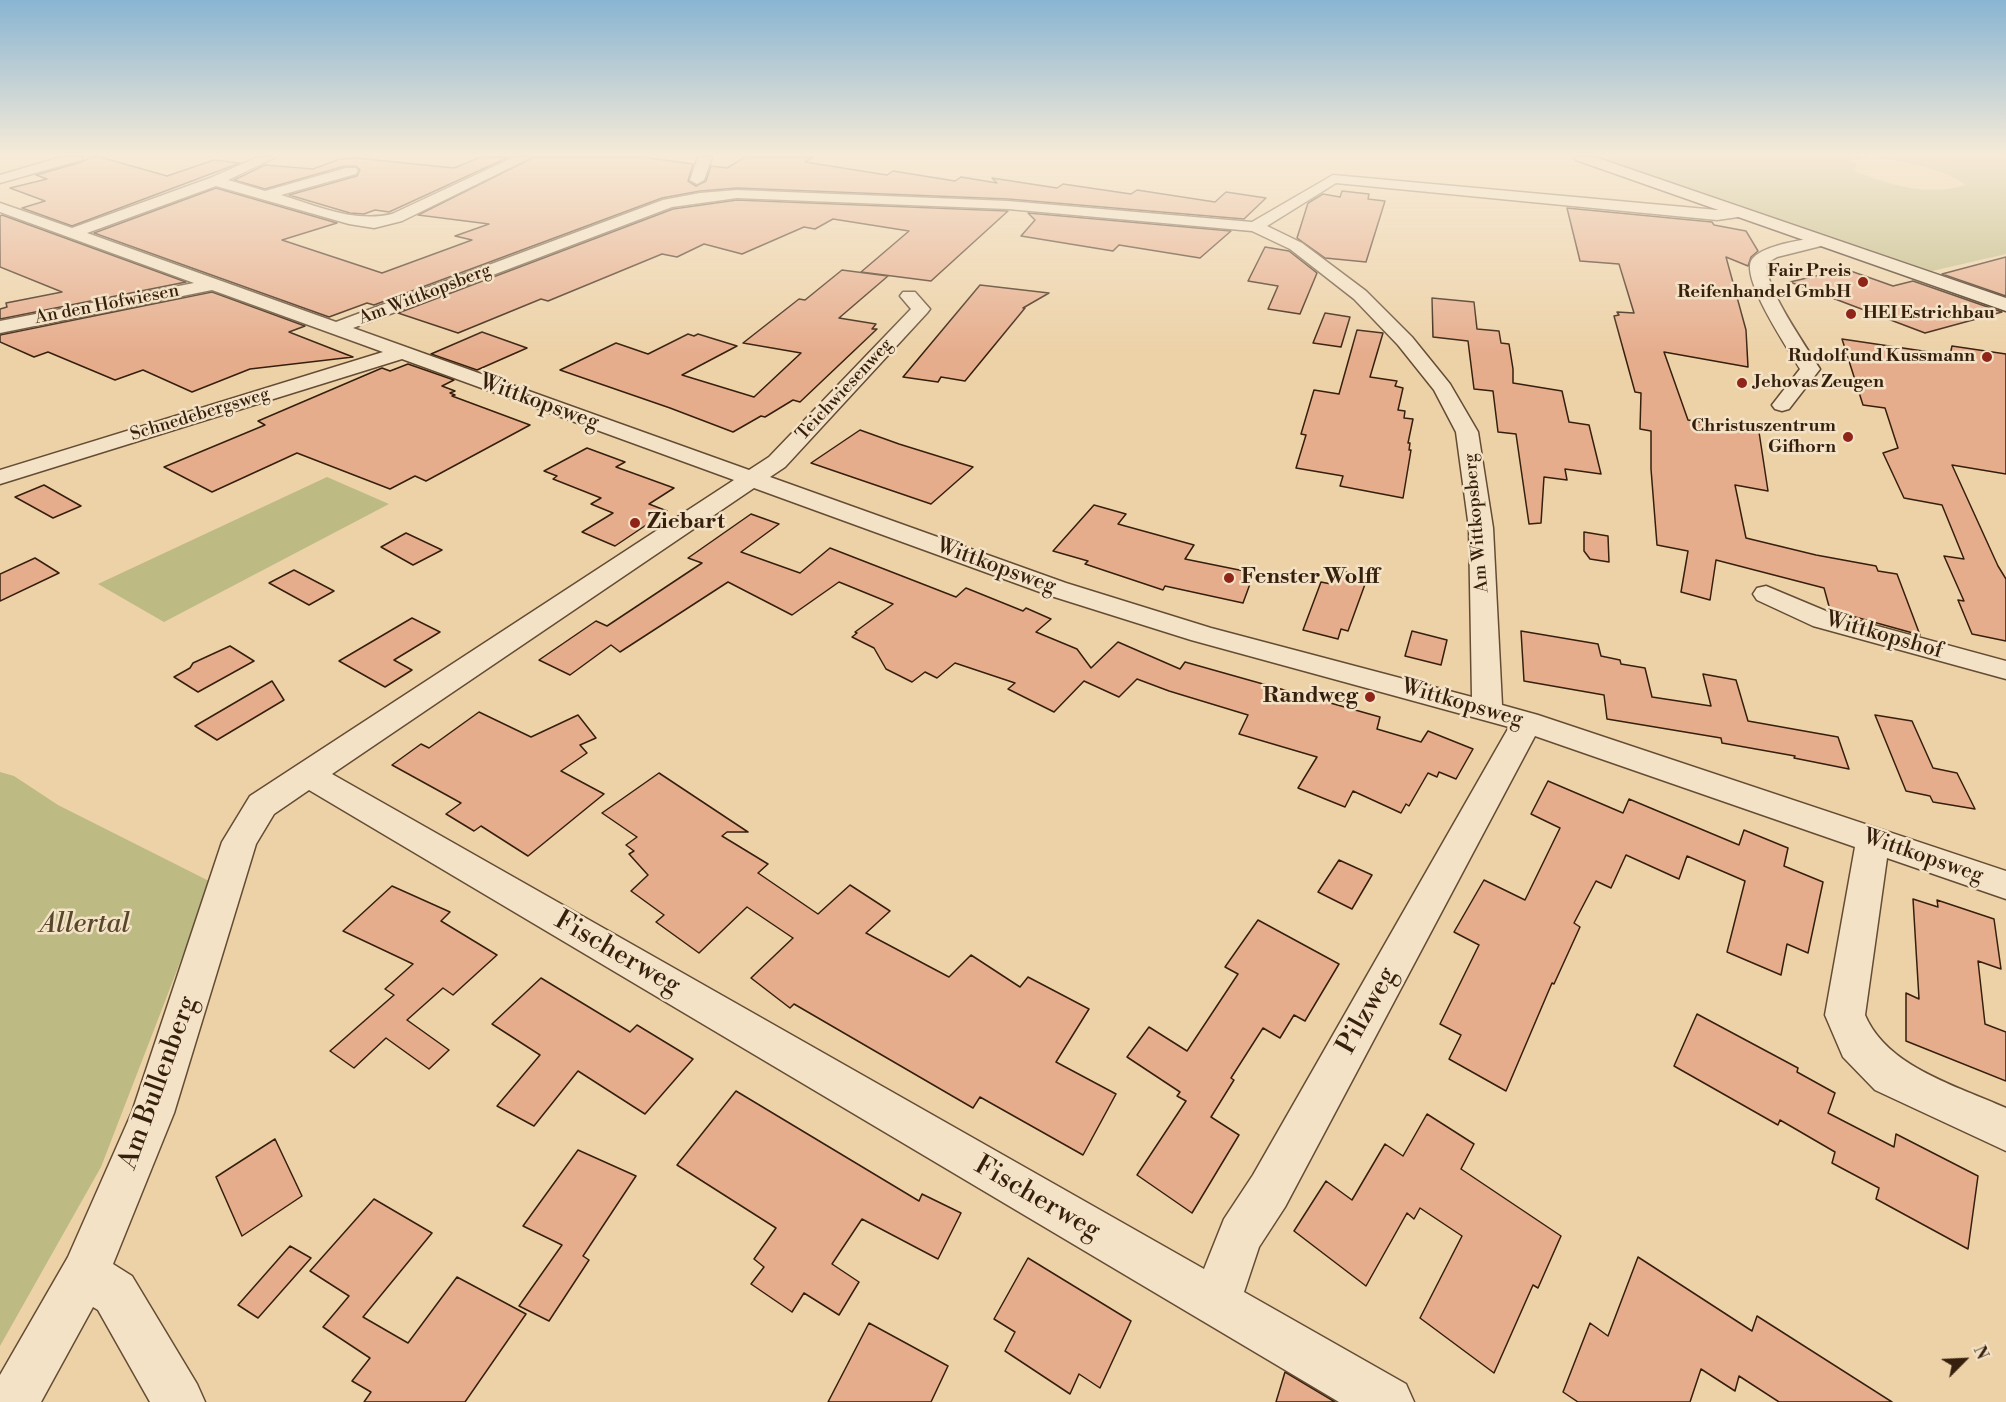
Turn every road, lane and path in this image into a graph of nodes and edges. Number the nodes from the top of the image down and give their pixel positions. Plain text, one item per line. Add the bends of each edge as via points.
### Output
1 (43, 222) edge
2 (102, 222) edge
3 (617, 222) edge
4 (1204, 222) edge
5 (1262, 222) edge
6 (1758, 222) edge
7 (1255, 227) junction
8 (73, 233) junction
9 (1823, 241) junction
10 (214, 284) junction
11 (909, 296) dead end
12 (2006, 305) edge
13 (0, 327) edge
14 (334, 329) junction
15 (400, 353) junction
16 (1782, 405) dead end
17 (0, 477) edge
18 (751, 479) junction
19 (1766, 594) dead end
20 (2006, 670) edge
21 (1486, 710) junction
22 (1527, 722) junction
23 (307, 774) junction
24 (1873, 840) junction
25 (2006, 885) edge
26 (2006, 1130) edge
27 (85, 1274) junction
28 (1216, 1303) junction
29 (13, 1402) edge
30 (179, 1402) edge
31 (1389, 1402) edge

1 - 8 street, Wittkopsweg
2 - 8 street
3 - 14 street, Am Wittkopsberg
4 - 7 street, Am Wittkopsberg
5 - 7 street
6 - 9 street
7 - 21 street, Am Wittkopsberg via 1296,246 1360,295 1443,388 1467,432 1481,528
8 - 10 street, Wittkopsweg
9 - 12 street
9 - 16 street via 1771,253 1759,261 1757,271 1763,290 1810,369
10 - 13 street, An den Hofwiesen
10 - 14 street, Wittkopsweg
11 - 18 street, Teichwiesenweg via 921,309 777,462
14 - 15 street, Wittkopsweg
15 - 17 street, Schnedebergsweg
15 - 18 street, Wittkopsweg
18 - 21 street, Wittkopsweg via 1057,589 1201,634
18 - 23 street
19 - 20 street, Wittkopshof via 1823,620
21 - 22 street, Wittkopsweg
22 - 24 street, Wittkopsweg
22 - 28 street, Pilzweg via 1269,1191 1240,1235
23 - 27 street, Am Bullenberg via 262,806 239,842 153,1113
23 - 28 street, Fischerweg
24 - 25 street, Wittkopsweg
24 - 26 street via 1845,1015 1857,1044 1890,1076
27 - 29 street, Am Bullenberg
27 - 30 street via 115,1293
28 - 31 street, Fischerweg

